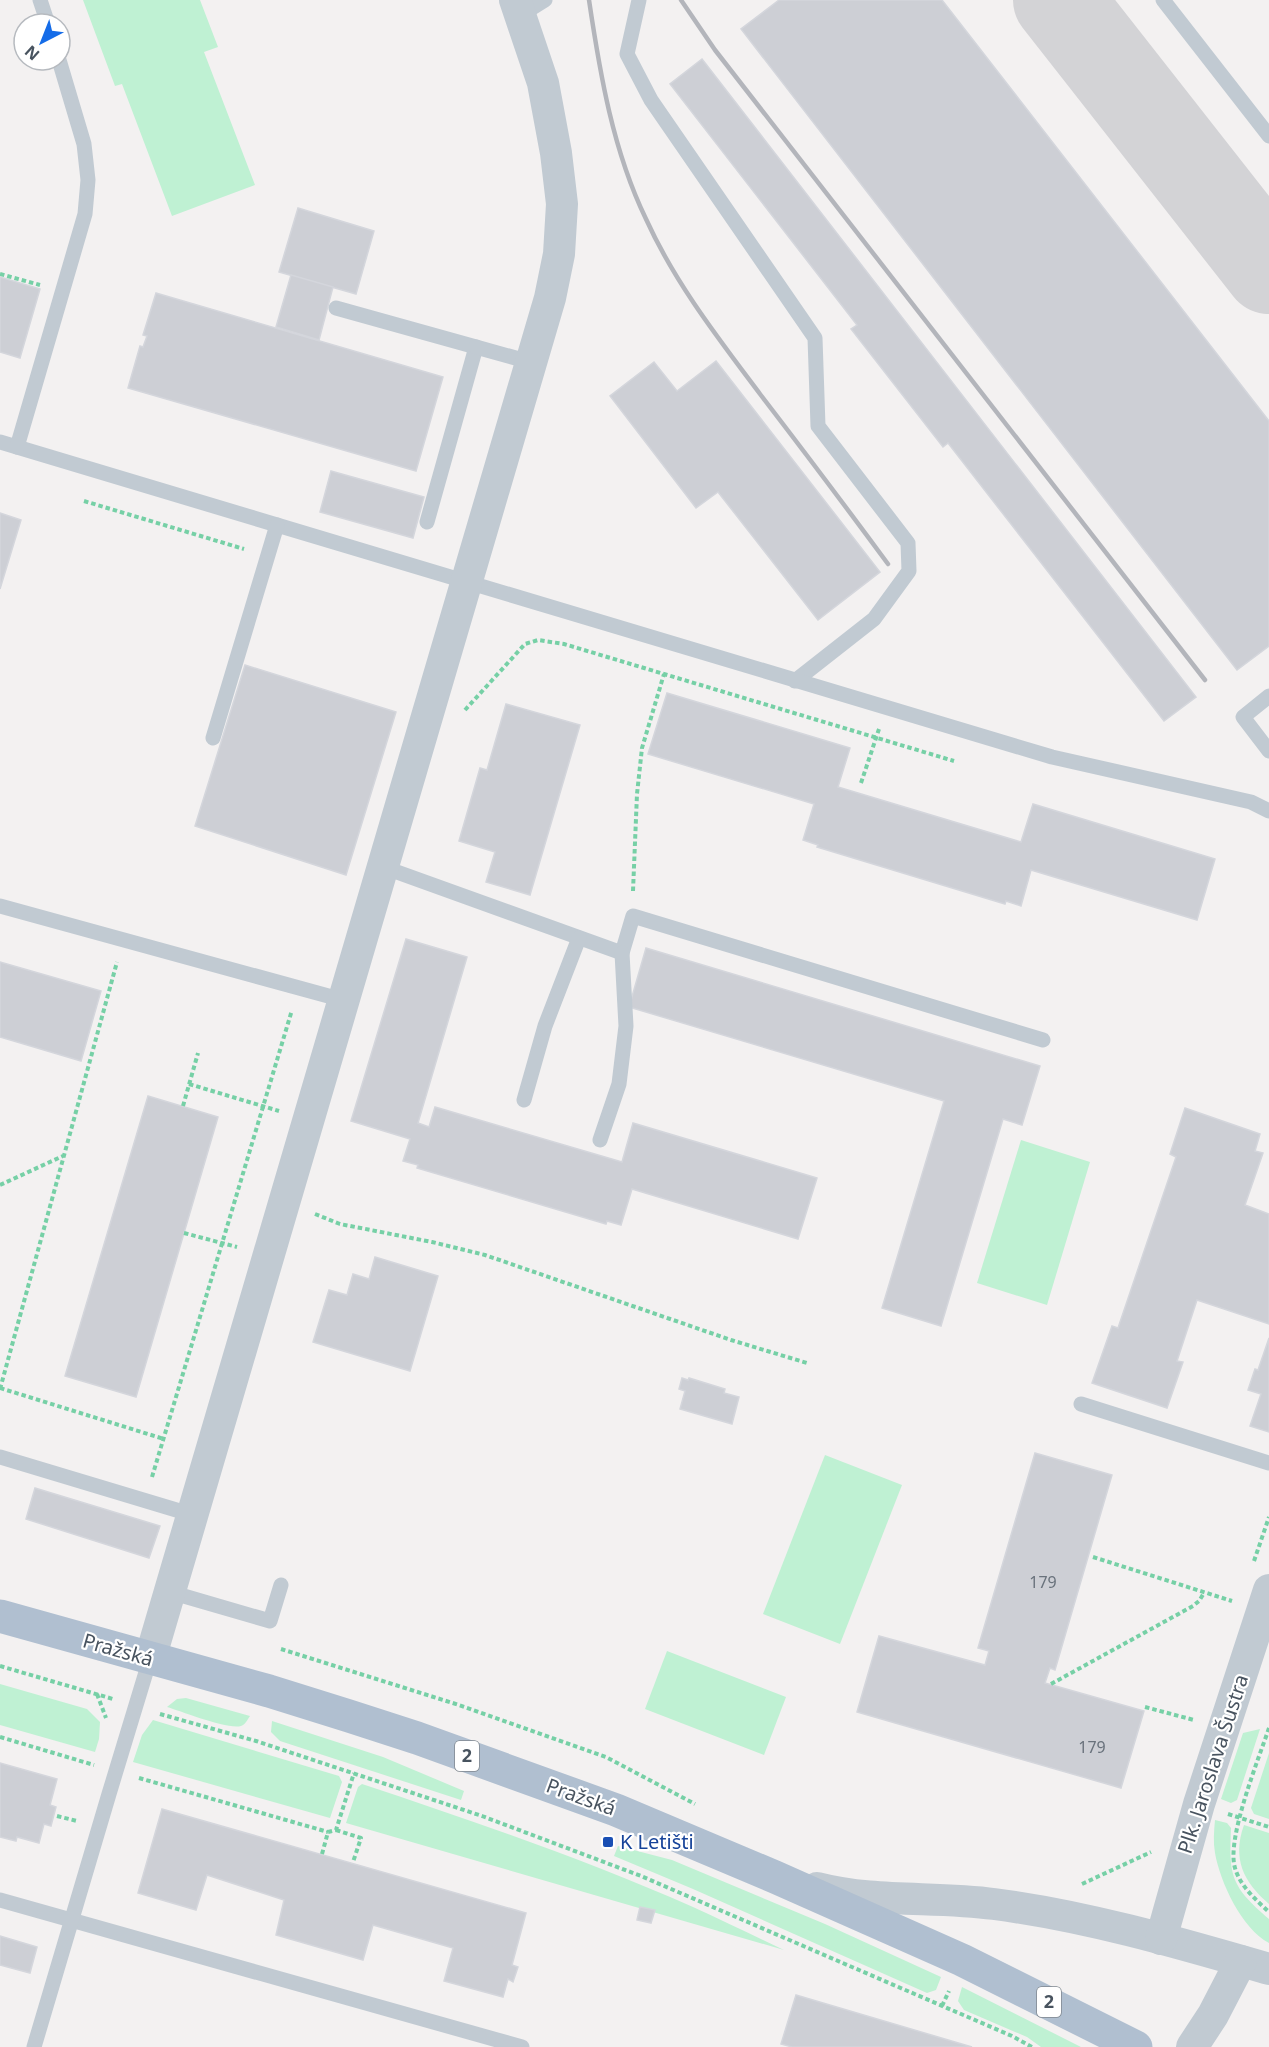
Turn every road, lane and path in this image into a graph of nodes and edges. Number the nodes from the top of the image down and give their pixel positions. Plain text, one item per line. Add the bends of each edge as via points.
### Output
1 (639, 0) edge
2 (1163, 0) edge
3 (527, 5) edge
4 (63, 72) edge
5 (1269, 136) edge
6 (0, 274) edge
7 (63, 292) junction
8 (336, 308) dead end
9 (476, 347) junction
10 (530, 362) junction
11 (0, 442) edge
12 (17, 447) junction
13 (84, 501) dead end
14 (427, 522) dead end
15 (276, 525) junction
16 (268, 556) junction
17 (466, 583) junction
18 (664, 674) junction
19 (795, 681) junction
20 (1269, 696) edge
21 (430, 705) junction
22 (886, 708) junction
23 (213, 738) dead end
24 (876, 738) junction
25 (1269, 751) edge
26 (954, 761) dead end
27 (861, 783) dead end
28 (1269, 811) edge
29 (383, 867) junction
30 (0, 906) edge
31 (633, 916) junction
32 (579, 938) junction
33 (123, 941) junction
34 (622, 953) junction
35 (299, 988) junction
36 (343, 1000) junction
37 (1043, 1040) dead end
38 (198, 1053) dead end
39 (189, 1084) junction
40 (524, 1100) dead end
41 (183, 1106) dead end
42 (263, 1107) junction
43 (309, 1119) junction
44 (600, 1140) dead end
45 (64, 1156) junction
46 (0, 1185) edge
47 (284, 1202) junction
48 (184, 1233) dead end
49 (223, 1243) junction
50 (238, 1247) dead end
51 (807, 1363) dead end
52 (0, 1389) edge
53 (1081, 1404) dead end
54 (164, 1439) junction
55 (0, 1457) edge
56 (1269, 1463) edge
57 (145, 1500) junction
58 (193, 1515) junction
59 (1269, 1517) edge
60 (1093, 1557) dead end
61 (281, 1585) dead end
62 (1261, 1591) edge
63 (170, 1592) junction
64 (1204, 1593) junction
65 (0, 1616) edge
66 (281, 1650) dead end
67 (150, 1659) junction
68 (0, 1666) edge
69 (1051, 1684) dead end
70 (108, 1697) dead end
71 (1145, 1707) dead end
72 (160, 1714) dead end
73 (1269, 1728) edge
74 (1224, 1729) junction
75 (0, 1737) edge
76 (116, 1771) junction
77 (354, 1773) junction
78 (1199, 1804) junction
79 (697, 1805) dead end
80 (1240, 1818) junction
81 (1269, 1827) edge
82 (336, 1830) junction
83 (328, 1832) junction
84 (1155, 1848) dead end
85 (322, 1854) dead end
86 (353, 1862) dead end
87 (775, 1877) junction
88 (1075, 1887) dead end
89 (0, 1900) edge
90 (1269, 1912) edge
91 (72, 1920) junction
92 (1161, 1939) junction
93 (1255, 1965) edge
94 (952, 1983) dead end
95 (942, 2006) junction
96 (482, 2042) edge
97 (34, 2047) edge
98 (522, 2047) edge
99 (1032, 2047) edge
100 (1136, 2047) edge
101 (1192, 2047) edge

1 - 19 lane via 627,54 651,100 815,339 818,426 908,543 909,571 874,619
2 - 5 lane
3 - 10 street via 562,204 557,265
4 - 7 lane via 84,144 88,180 85,214
6 - 7 path
7 - 12 lane
8 - 9 lane
9 - 10 lane
9 - 14 lane
10 - 17 street
11 - 12 lane
12 - 15 lane
13 - 16 path
15 - 16 lane
15 - 17 lane
16 - 23 lane
17 - 19 lane
17 - 21 street
18 - 21 path via 538,640 525,644 463,711 458,714
18 - 24 path
18 - 31 path via 642,748
19 - 22 lane
20 - 25 lane via 1243,717
21 - 29 street
22 - 24 path
22 - 28 lane via 1052,757 1251,802
24 - 26 path
24 - 27 path
29 - 32 lane
29 - 36 street
30 - 33 lane
31 - 34 lane
31 - 37 lane
32 - 34 lane
32 - 40 lane via 545,1026
33 - 35 lane
33 - 45 path
34 - 44 lane via 626,1026 619,1084
35 - 36 lane
35 - 42 path
36 - 43 street
38 - 39 path
39 - 41 path
39 - 42 path
42 - 43 path
42 - 49 path
43 - 47 street
45 - 46 path
45 - 52 path
47 - 51 path via 340,1224 485,1255
47 - 58 street
48 - 49 path
49 - 50 path
49 - 54 path
52 - 54 path
53 - 56 lane
54 - 57 path
55 - 57 lane
57 - 58 lane
58 - 63 street
59 - 62 path
60 - 64 path
61 - 63 lane via 270,1621
62 - 64 path
62 - 74 street, Plk. Jaroslava Šustra
63 - 67 street
64 - 69 path via 1193,1606
65 - 67 main road, Pražská / 2
66 - 79 path via 459,1705 606,1757
67 - 76 lane
67 - 87 main road, Pražská / 2 via 269,1691 417,1738 616,1810
68 - 70 path
71 - 74 path
72 - 77 path
73 - 80 path
74 - 78 street, Plk. Jaroslava Šustra
75 - 76 path
76 - 83 path
76 - 91 lane
77 - 82 path
77 - 95 path via 641,1875
78 - 80 path
78 - 92 street, Plk. Jaroslava Šustra
80 - 81 path
80 - 90 path via 1235,1868 1253,1898
82 - 83 path
82 - 86 path via 361,1838
83 - 85 path
84 - 88 path via 1147,1856
87 - 92 street via 849,1895 976,1901 1030,1909
87 - 100 main road, Pražská / 2 via 962,1960
89 - 91 lane
91 - 96 lane
91 - 97 lane
92 - 93 street
93 - 101 street
94 - 95 path
95 - 99 path
96 - 98 lane

